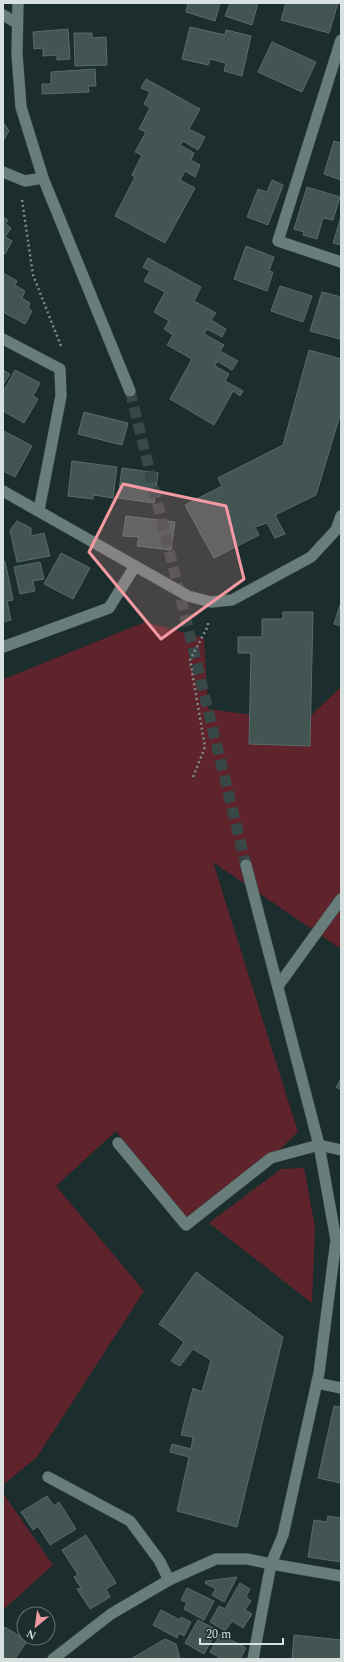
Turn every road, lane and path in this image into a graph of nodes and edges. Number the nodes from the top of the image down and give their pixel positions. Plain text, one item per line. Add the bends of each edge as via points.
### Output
1 (18, 3) edge
2 (3, 15) edge
3 (17, 23) junction
4 (341, 40) edge
5 (3, 172) edge
6 (43, 178) junction
7 (22, 200) dead end
8 (341, 262) edge
9 (3, 339) edge
10 (62, 348) dead end
11 (130, 391) tunnel mouth
12 (3, 491) edge
13 (39, 510) junction
14 (341, 516) edge
15 (135, 566) junction
16 (211, 602) junction
17 (3, 647) edge
18 (194, 777) dead end
19 (246, 865) tunnel mouth
20 (341, 898) edge
21 (278, 986) junction
22 (118, 1143) dead end
23 (319, 1145) junction
24 (341, 1150) edge
25 (317, 1383) junction
26 (341, 1388) edge
27 (48, 1477) dead end
28 (271, 1564) junction
29 (341, 1576) edge
30 (169, 1580) junction
31 (53, 1659) edge
32 (253, 1659) edge

1 - 3 street
2 - 3 street
3 - 6 street via 22,108
4 - 8 street via 278,241
5 - 6 street via 25,181
6 - 11 street
7 - 10 path via 33,275
9 - 13 street via 60,369 61,396
12 - 13 street
13 - 15 street
14 - 16 street via 336,530 311,557 232,600
15 - 16 street via 188,596
15 - 17 street via 109,608
16 - 18 path via 208,626 190,660 205,747
19 - 21 street
20 - 21 street
21 - 23 street
22 - 23 street via 186,1225 271,1158
23 - 24 street
23 - 25 street via 336,1240
25 - 26 street
25 - 28 street via 283,1535
27 - 30 street via 130,1521 159,1560
28 - 29 street
28 - 30 street via 216,1559
28 - 32 street
30 - 31 street via 112,1614

